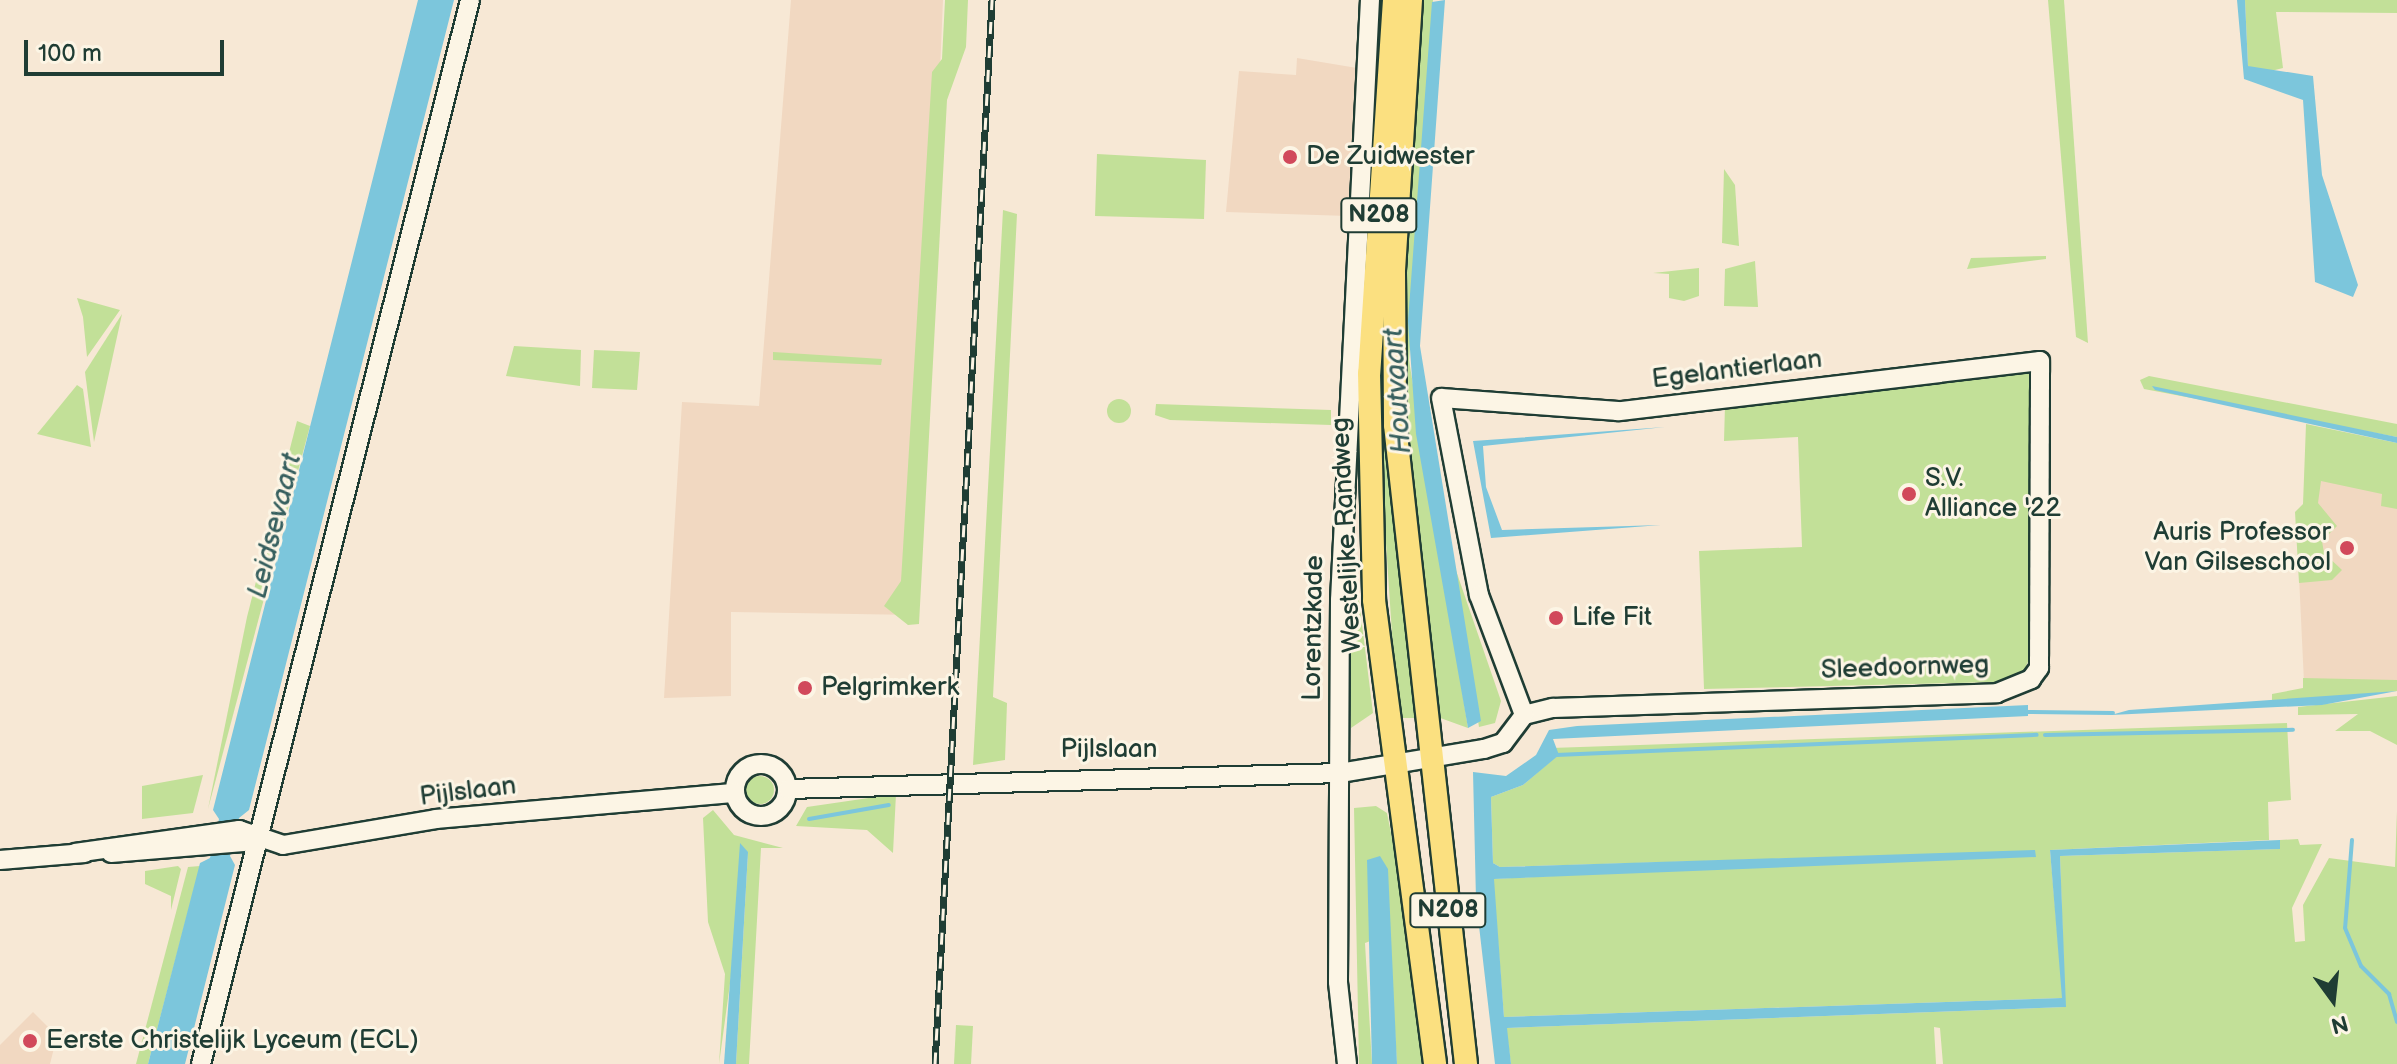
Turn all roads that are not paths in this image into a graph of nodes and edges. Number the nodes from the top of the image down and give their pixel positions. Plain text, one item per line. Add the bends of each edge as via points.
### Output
1 (470, 0) edge
2 (1370, 0) edge
3 (1394, 0) edge
4 (1411, 0) edge
5 (2040, 361) joint
6 (1524, 715) junction
7 (1429, 757) junction
8 (1394, 766) junction
9 (1340, 773) junction
10 (788, 789) junction
11 (735, 793) junction
12 (246, 838) junction
13 (0, 860) edge
14 (201, 1064) edge
15 (1347, 1064) edge
16 (1435, 1064) edge
17 (1466, 1064) edge

1 - 12 street
2 - 9 street, Lorentzkade via 1344,434
3 - 8 main road, Westelijke Randweg / N208 via 1369,431 1374,600
4 - 7 main road, Westelijke Randweg / N208 via 1394,273 1395,425
5 - 6 street, Sleedoornweg via 2039,668 2031,679 1997,693 1638,704 1553,708
5 - 6 street, Egelantierlaan via 1618,411 1441,398 1479,595
6 - 7 street, Pijlslaan via 1503,743
7 - 8 street, Pijlslaan
7 - 17 main road, Westelijke Randweg / N208
8 - 9 street, Pijlslaan
8 - 16 main road, Westelijke Randweg / N208
9 - 10 street, Pijlslaan
9 - 15 street, Lorentzkade via 1338,982
10 - 11 street via 780,808 760,816 746,811
10 - 11 street via 779,770 759,763 739,776
11 - 12 street, Pijlslaan via 436,819 283,845
12 - 13 street, Pijlslaan
12 - 14 street

